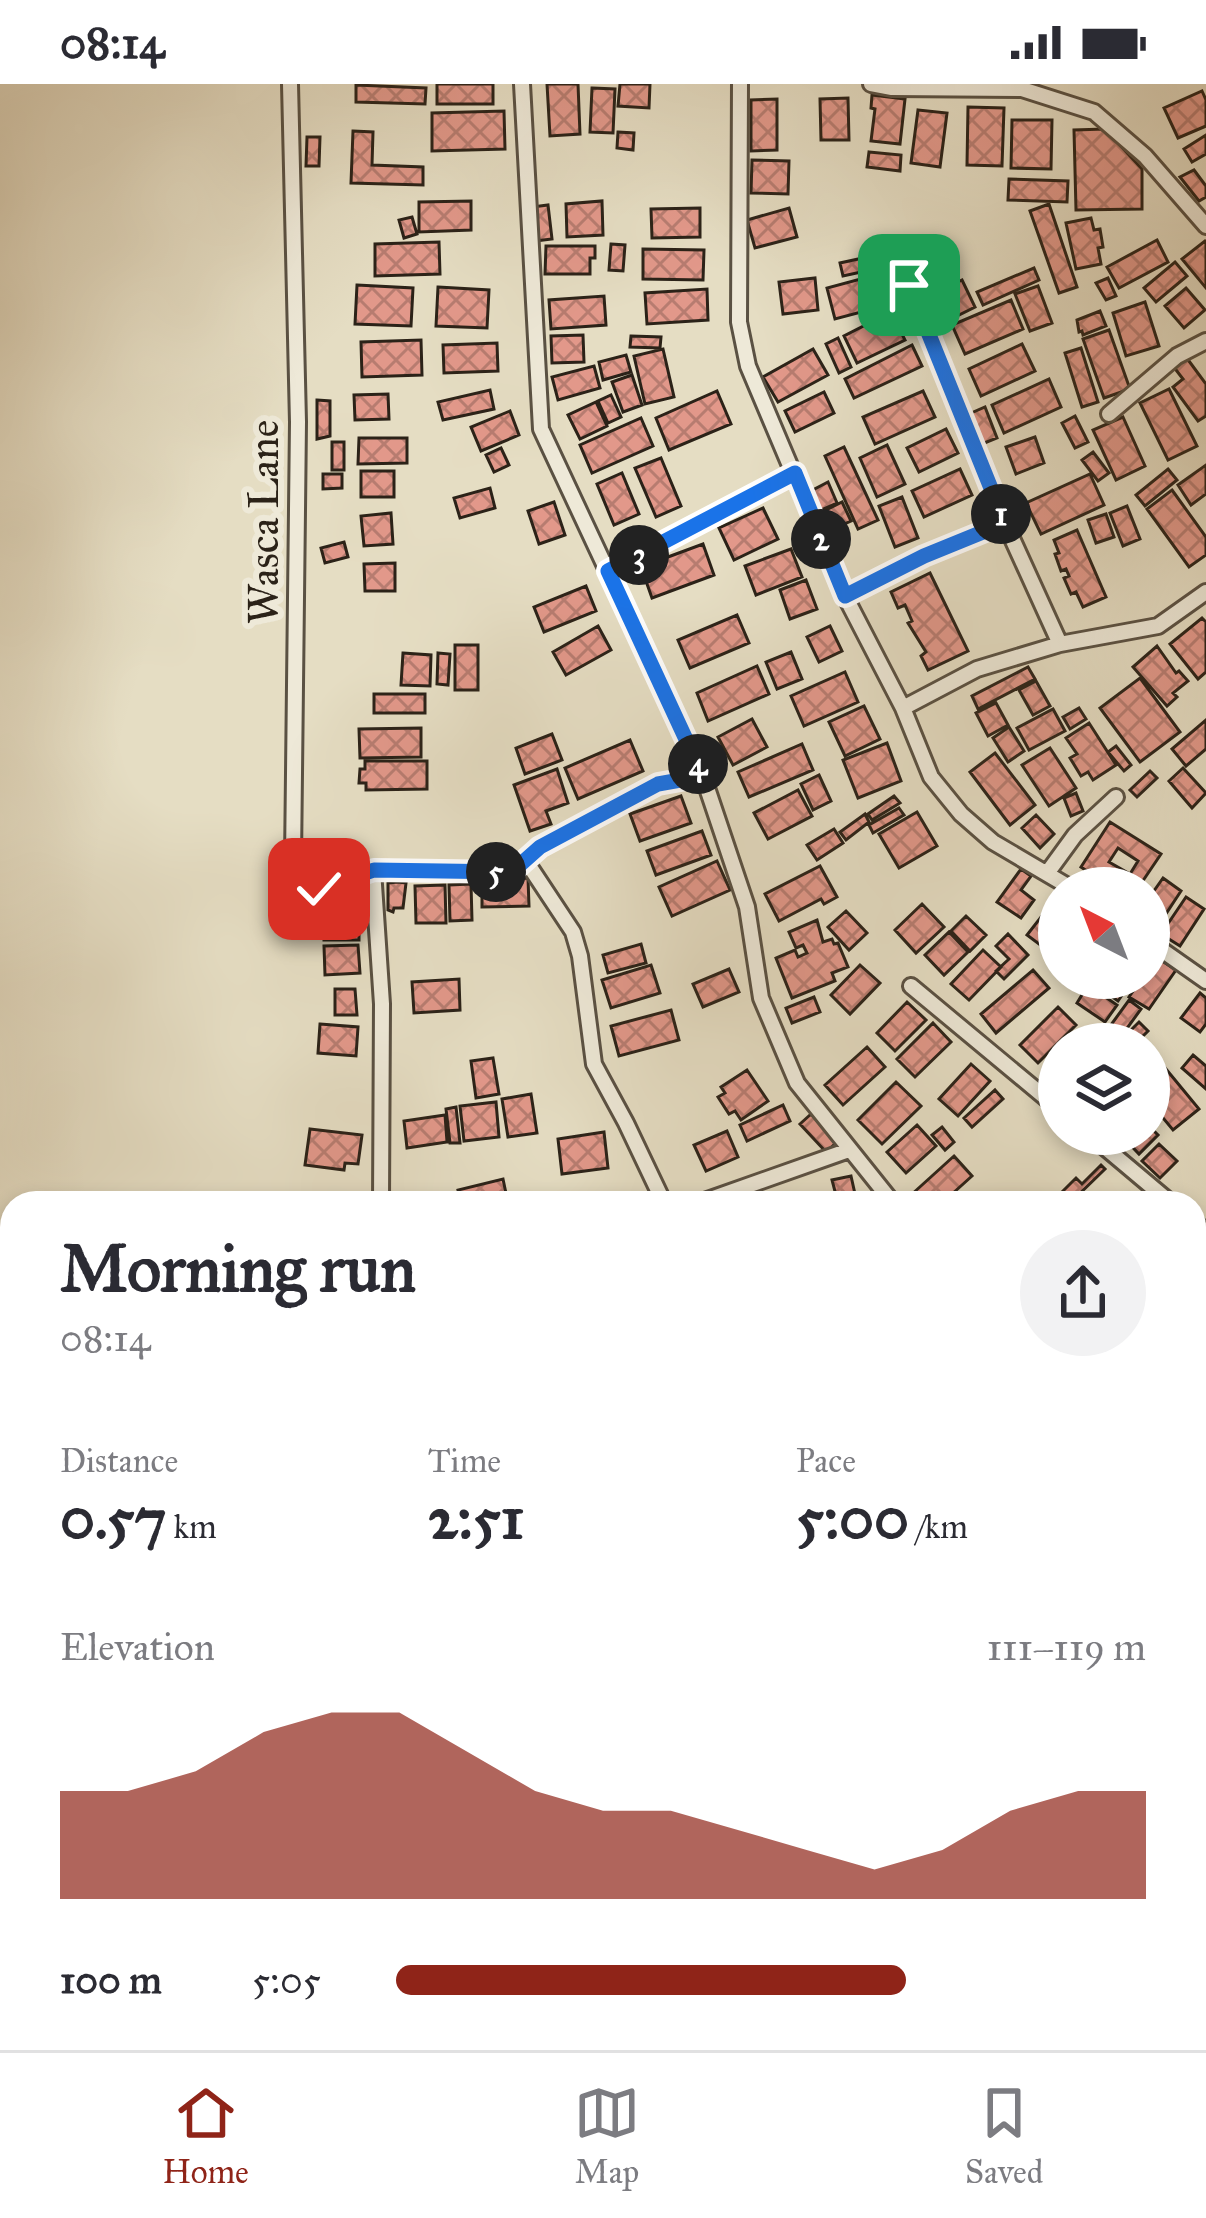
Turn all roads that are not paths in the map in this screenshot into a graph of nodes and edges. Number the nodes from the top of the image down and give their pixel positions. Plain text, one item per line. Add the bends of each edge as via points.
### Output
1 (290, 84) edge
2 (522, 84) edge
3 (740, 84) edge
4 (871, 84) edge
5 (1206, 226) edge
6 (909, 285) dead end
7 (1206, 341) edge
8 (1109, 414) dead end
9 (795, 473) junction
10 (1005, 523) junction
11 (608, 571) junction
12 (1206, 592) edge
13 (845, 596) junction
14 (1060, 644) junction
15 (903, 707) junction
16 (703, 776) junction
17 (1116, 796) dead end
18 (526, 861) junction
19 (1039, 867) edge
20 (1052, 867) edge
21 (374, 870) junction
22 (1170, 956) edge
23 (1206, 981) edge
24 (911, 986) dead end
25 (1038, 1092) edge
26 (850, 1150) junction
27 (1114, 1155) edge
28 (382, 1191) edge
29 (658, 1191) edge
30 (733, 1191) edge
31 (883, 1191) edge
32 (1157, 1191) edge

1 - 21 street, Wasca Lane via 298,422 292,861 300,881 319,889
2 - 11 street via 541,429
3 - 9 street via 739,322 748,367
4 - 5 street via 1022,88 1094,112
6 - 10 street
7 - 8 street
9 - 11 street
9 - 13 street
10 - 13 street
10 - 14 street
11 - 16 street
12 - 14 street via 1157,626
13 - 15 street
14 - 15 street via 977,669
15 - 19 street via 931,777 961,814
16 - 18 street via 658,784
16 - 26 street via 747,908 761,998 797,1083
17 - 20 street
18 - 21 street via 512,872
18 - 29 street via 573,932 594,1064
21 - 28 street
22 - 23 street
24 - 25 street
26 - 30 street
26 - 31 street
27 - 32 street

